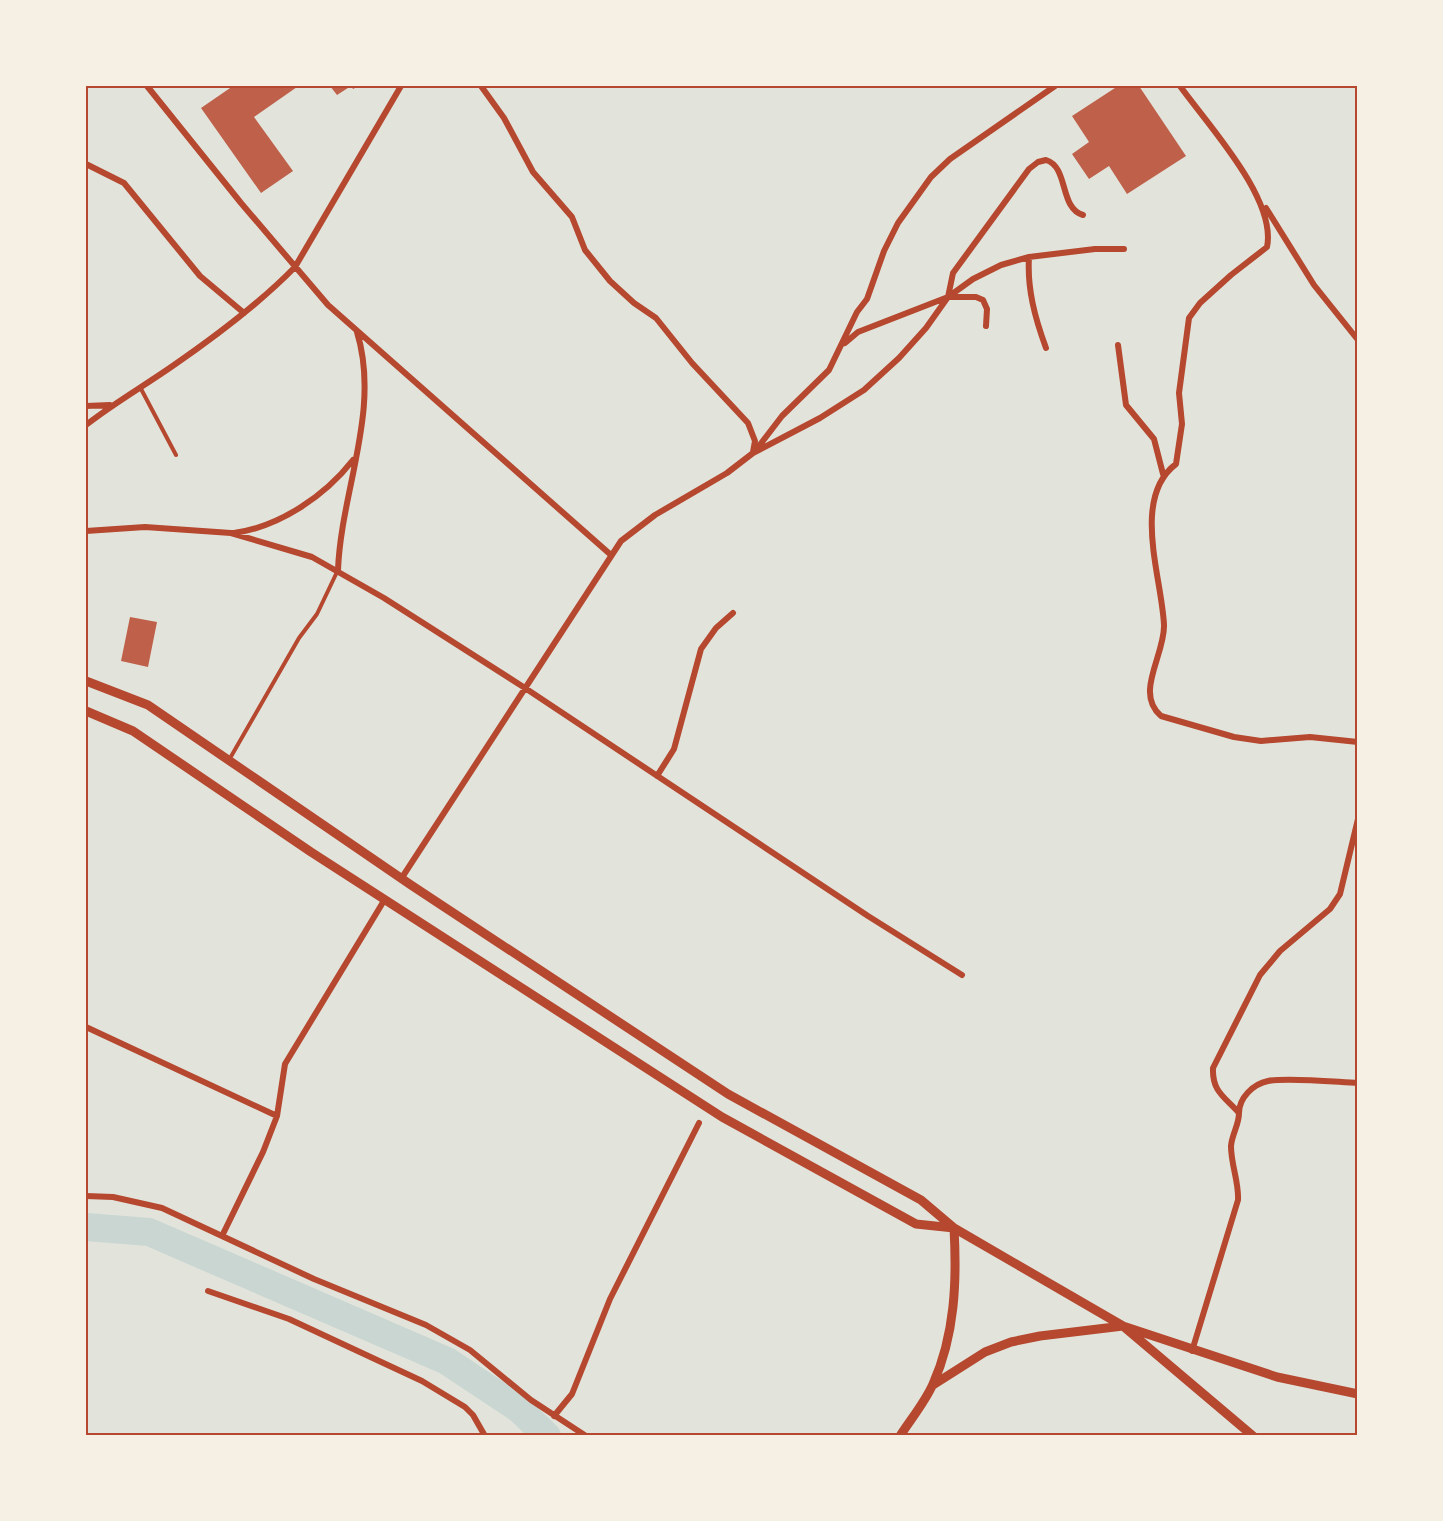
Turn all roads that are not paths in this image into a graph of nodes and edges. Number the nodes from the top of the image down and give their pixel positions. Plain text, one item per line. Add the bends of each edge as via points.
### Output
1 (147, 86) edge
2 (401, 86) edge
3 (482, 86) edge
4 (1054, 86) edge
5 (1180, 86) edge
6 (86, 164) edge
7 (1255, 190) junction
8 (1083, 215) dead end
9 (1125, 249) dead end
10 (1029, 256) junction
11 (295, 267) junction
12 (948, 297) junction
13 (244, 312) junction
14 (986, 326) dead end
15 (357, 330) junction
16 (1358, 340) edge
17 (1118, 345) dead end
18 (1046, 348) dead end
19 (839, 351) junction
20 (140, 387) junction
21 (110, 405) junction
22 (86, 406) edge
23 (86, 425) edge
24 (753, 453) junction
25 (176, 455) dead end
26 (354, 459) junction
27 (1163, 474) junction
28 (86, 531) edge
29 (231, 534) junction
30 (610, 555) junction
31 (338, 570) junction
32 (733, 613) dead end
33 (86, 681) edge
34 (525, 687) junction
35 (86, 711) edge
36 (1358, 742) edge
37 (229, 761) junction
38 (657, 776) junction
39 (1358, 819) edge
40 (401, 879) junction
41 (385, 899) junction
42 (962, 975) dead end
43 (86, 1027) edge
44 (1358, 1083) edge
45 (1239, 1113) junction
46 (277, 1116) junction
47 (699, 1123) dead end
48 (86, 1196) edge
49 (954, 1228) junction
50 (222, 1236) junction
51 (208, 1291) dead end
52 (1123, 1326) junction
53 (1192, 1351) junction
54 (933, 1385) junction
55 (1358, 1394) edge
56 (554, 1416) junction
57 (485, 1436) edge
58 (586, 1436) edge
59 (900, 1436) edge
60 (1253, 1436) edge

1 - 11 street
2 - 11 street
3 - 24 street via 533,172 572,217 585,250 610,281 656,318 748,423
4 - 19 street via 950,159 931,177 898,224 867,299
5 - 7 street
6 - 13 street via 124,183 200,276
7 - 16 street via 1314,285
7 - 27 street via 1267,219 1267,247 1231,274 1189,318 1179,393 1181,442 1176,464
8 - 12 street via 1072,206 1056,166 1046,160 1038,162 954,273
9 - 10 street
10 - 12 street via 973,279
10 - 18 street via 1034,312
11 - 13 street
11 - 15 street via 328,305
12 - 14 street via 983,300
12 - 19 street via 858,332
12 - 24 street via 899,358 864,390
13 - 20 street
15 - 26 street via 364,354 365,392 362,430
15 - 30 street
17 - 27 street via 1125,405 1154,439
19 - 24 street via 829,370 782,416
20 - 21 street
20 - 25 lane
21 - 22 street
21 - 23 street
24 - 30 street via 727,473 655,515 621,541
26 - 29 street via 339,479 317,496 256,530
26 - 31 street
27 - 36 street via 1152,515 1154,566 1164,629 1150,685 1153,709 1176,722 1234,737 1261,741 1310,737
28 - 29 street via 145,527
29 - 31 street via 312,557
30 - 34 street
31 - 34 street
31 - 37 lane
32 - 38 street via 701,649 674,749
33 - 37 street via 148,705
34 - 38 street
34 - 40 street
35 - 41 street via 133,731
37 - 40 street
38 - 42 street
39 - 45 street via 1340,894 1330,909 1280,951 1260,975 1213,1068 1216,1090
40 - 49 street via 728,1094 921,1200
41 - 46 street via 285,1064
41 - 49 street via 722,1118 916,1224
43 - 46 street
44 - 45 street via 1268,1081 1243,1098
45 - 53 street via 1231,1145 1238,1200
46 - 50 street
47 - 56 street via 610,1299 572,1394
48 - 50 street via 113,1197 162,1208
49 - 52 street
49 - 54 street via 955,1293
50 - 56 street via 426,1325 470,1350
51 - 57 street via 289,1319 422,1381 465,1407
52 - 53 street
52 - 54 street via 1011,1342 985,1352
52 - 60 street
53 - 55 street via 1305,1385
54 - 59 street
56 - 58 street

